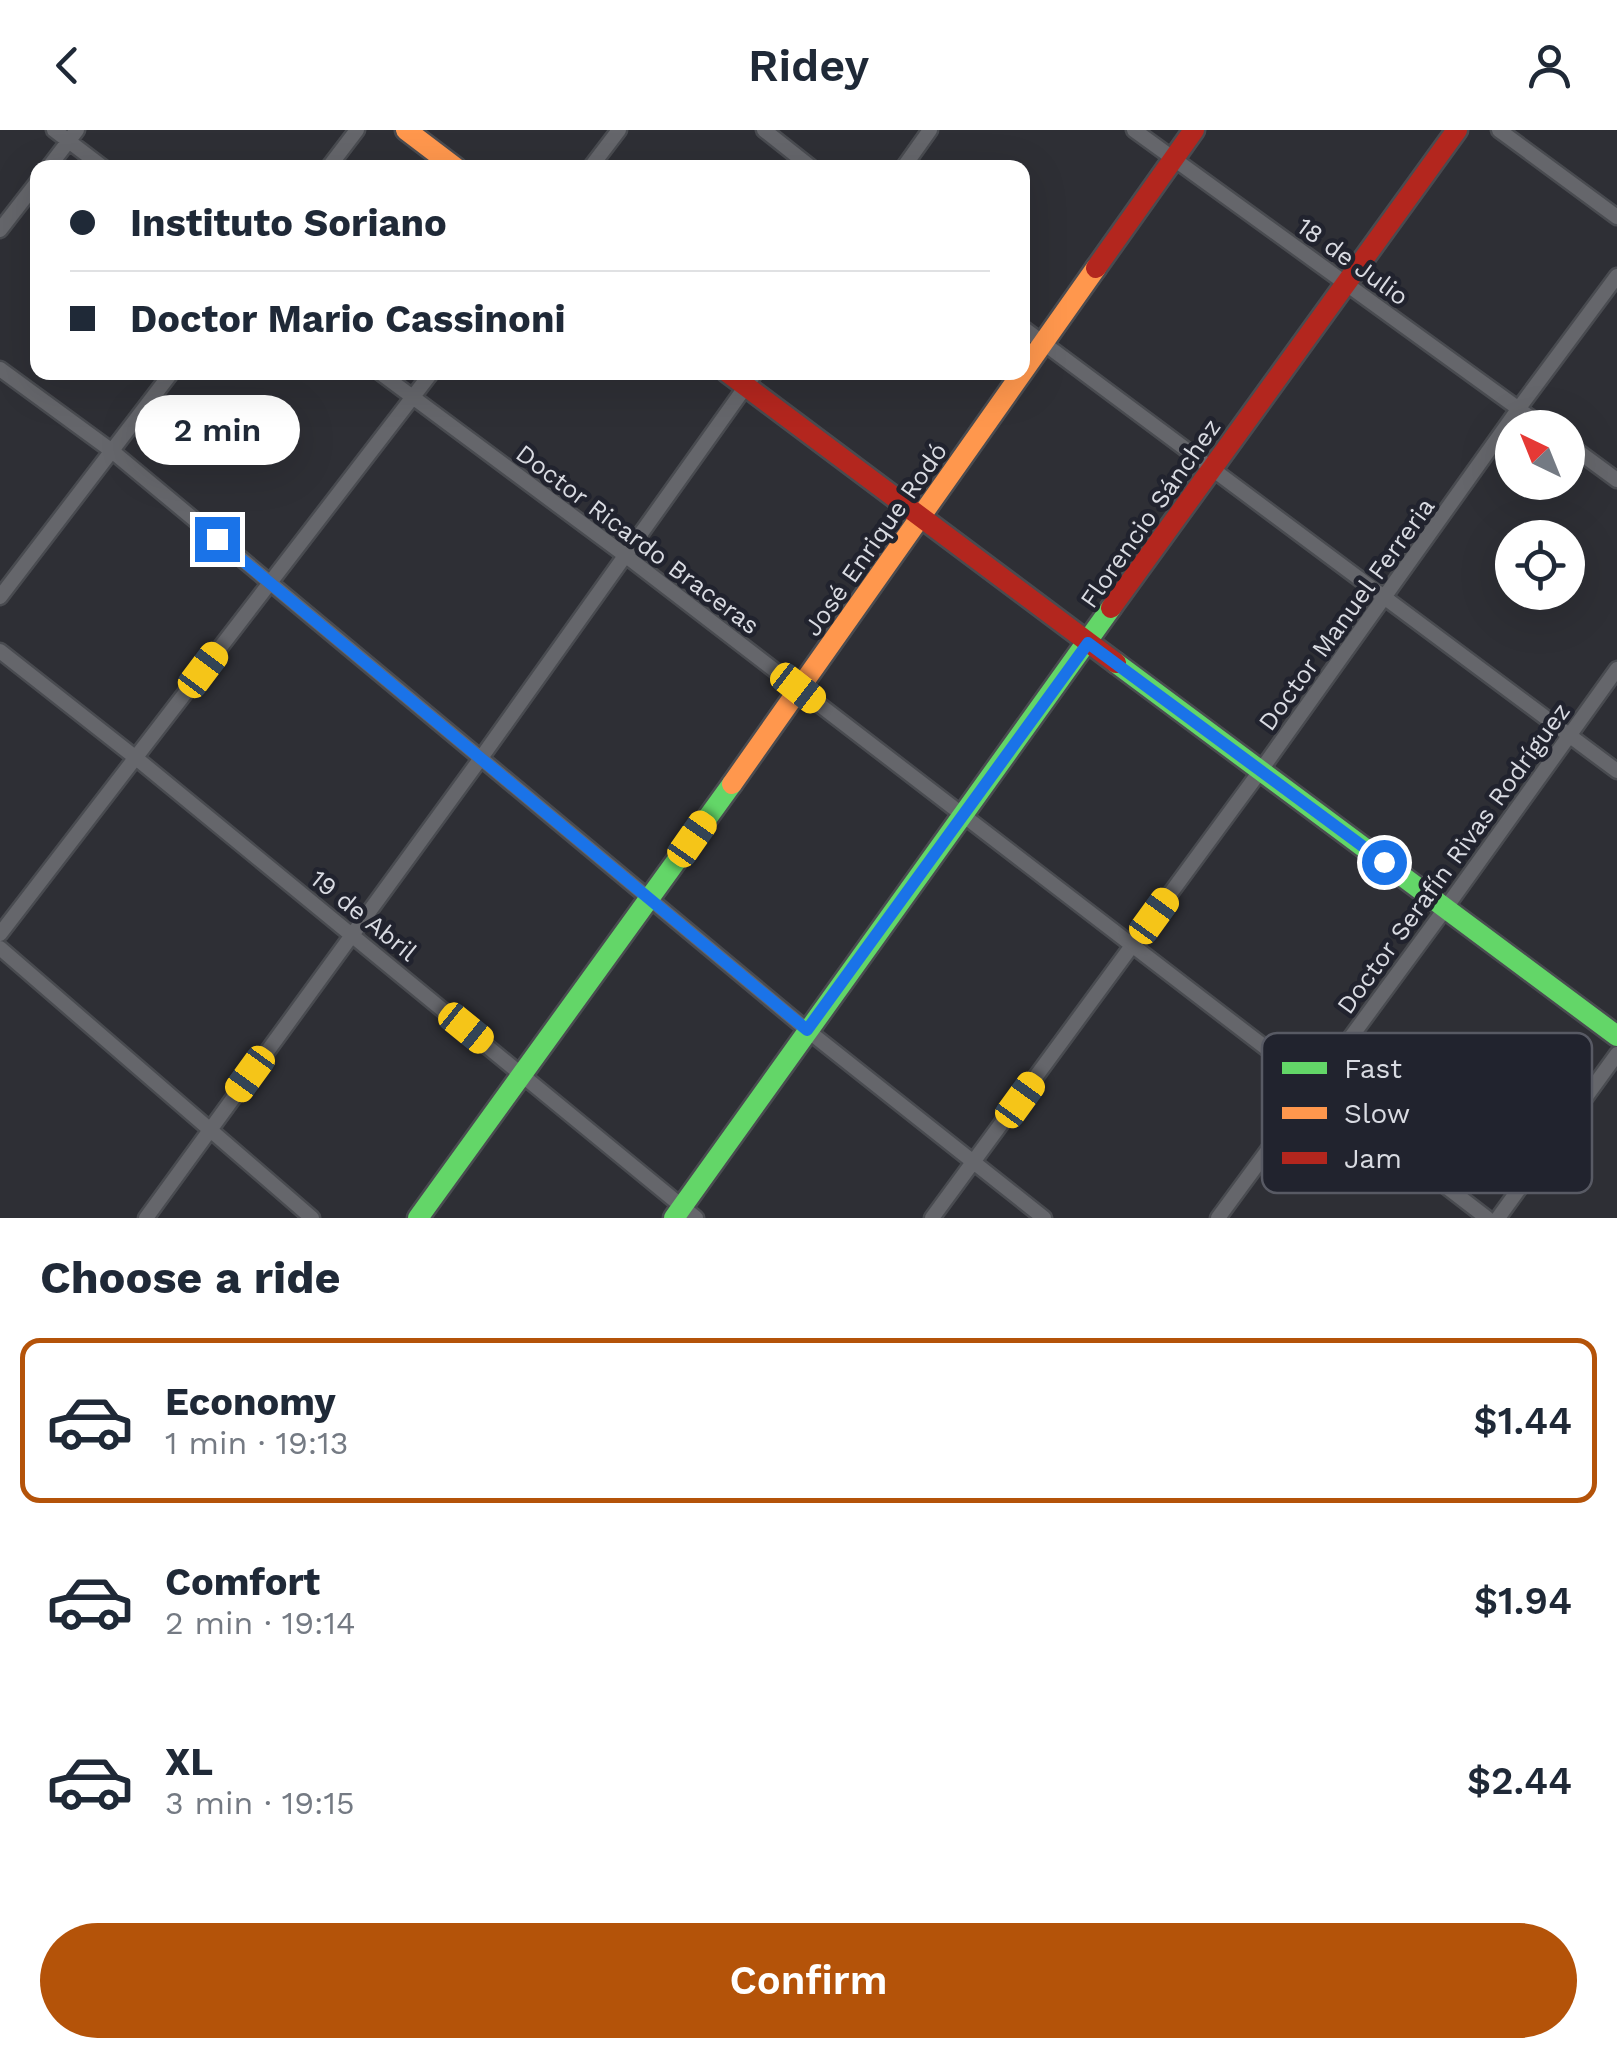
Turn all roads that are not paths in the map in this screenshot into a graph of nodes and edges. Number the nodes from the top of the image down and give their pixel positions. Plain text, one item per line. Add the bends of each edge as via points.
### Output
1 (54, 130) edge
2 (357, 130) edge
3 (406, 130) edge
4 (619, 130) edge
5 (764, 130) edge
6 (930, 130) edge
7 (1134, 130) edge
8 (1194, 130) edge
9 (1457, 130) edge
10 (1499, 130) edge
11 (73, 136) edge
12 (1174, 158) junction
13 (54, 160) edge
14 (96, 160) edge
15 (334, 160) edge
16 (445, 160) edge
17 (596, 160) edge
18 (802, 160) edge
19 (909, 160) edge
20 (30, 191) edge
21 (1617, 216) edge
22 (0, 230) edge
23 (1617, 276) edge
24 (1345, 283) junction
25 (1030, 333) edge
26 (1044, 343) junction
27 (1030, 363) edge
28 (0, 369) edge
29 (166, 380) edge
30 (389, 380) edge
31 (426, 380) edge
32 (751, 380) edge
33 (1018, 380) edge
34 (413, 398) junction
35 (1519, 408) junction
36 (1522, 410) edge
37 (112, 451) junction
38 (1585, 456) edge
39 (1212, 468) junction
40 (1617, 480) edge
41 (922, 516) junction
42 (626, 556) junction
43 (270, 584) junction
44 (0, 597) edge
45 (1386, 598) junction
46 (1088, 643) junction
47 (0, 651) edge
48 (1617, 669) edge
49 (798, 688) junction
50 (1570, 736) junction
51 (136, 758) junction
52 (481, 758) junction
53 (1262, 770) junction
54 (1617, 771) edge
55 (962, 815) junction
56 (650, 899) junction
57 (1445, 909) junction
58 (0, 934) edge
59 (352, 934) junction
60 (1132, 945) junction
61 (0, 948) edge
62 (807, 1030) junction
63 (1353, 1033) edge
64 (1617, 1036) edge
65 (1262, 1044) edge
66 (1617, 1054) edge
67 (524, 1075) junction
68 (1592, 1088) edge
69 (210, 1130) junction
70 (1262, 1157) edge
71 (974, 1162) junction
72 (1455, 1193) edge
73 (1516, 1193) edge
74 (684, 1214) edge
75 (146, 1218) edge
76 (312, 1218) edge
77 (418, 1218) edge
78 (932, 1218) edge
79 (1044, 1218) edge
80 (1218, 1218) edge
81 (1487, 1218) edge
82 (1498, 1218) edge

1 - 11 street
2 - 15 street
3 - 16 street
4 - 17 street
5 - 18 street
6 - 19 street
7 - 12 street, 18 de Julio
8 - 12 street, José Enrique Rodó
9 - 24 street, Florencio Sánchez
10 - 21 street
11 - 13 street
11 - 14 street
12 - 24 street, 18 de Julio
12 - 26 street, José Enrique Rodó
20 - 22 street
23 - 35 street, Doctor Manuel Ferreria
24 - 35 street, 18 de Julio
24 - 39 street, Florencio Sánchez
25 - 26 street
26 - 27 street, José Enrique Rodó
26 - 39 street
28 - 37 street
29 - 37 street
30 - 34 street, Doctor Ricardo Braceras
31 - 34 street
32 - 41 street
32 - 42 street
33 - 41 street, José Enrique Rodó
34 - 42 street, Doctor Ricardo Braceras
34 - 43 street
35 - 36 street, 18 de Julio
35 - 45 street, Doctor Manuel Ferreria
37 - 43 street
37 - 44 street
38 - 40 street
39 - 45 street
39 - 46 street, Florencio Sánchez
41 - 46 street
41 - 49 street, José Enrique Rodó
42 - 49 street, Doctor Ricardo Braceras
42 - 52 street
43 - 51 street
43 - 52 street
45 - 50 street
45 - 53 street, Doctor Manuel Ferreria
46 - 53 street
46 - 55 street, Florencio Sánchez
47 - 51 street, 19 de Abril
48 - 50 street, Doctor Serafín Rivas Rodríguez
49 - 55 street, Doctor Ricardo Braceras
49 - 56 street, José Enrique Rodó
50 - 54 street
50 - 57 street, Doctor Serafín Rivas Rodríguez
51 - 58 street
51 - 59 street, 19 de Abril
52 - 56 street
52 - 59 street
53 - 57 street
53 - 60 street, Doctor Manuel Ferreria
55 - 60 street, Doctor Ricardo Braceras
55 - 62 street, Florencio Sánchez
56 - 62 street
56 - 67 street, José Enrique Rodó
57 - 63 street, Doctor Serafín Rivas Rodríguez
57 - 64 street
59 - 67 street, 19 de Abril
59 - 69 street
60 - 65 street, Doctor Ricardo Braceras
60 - 71 street, Doctor Manuel Ferreria
61 - 69 street
62 - 71 street
62 - 74 street, Florencio Sánchez
66 - 68 street
67 - 74 street, 19 de Abril
67 - 77 street, José Enrique Rodó
69 - 75 street
69 - 76 street
70 - 80 street, Doctor Serafín Rivas Rodríguez
71 - 78 street, Doctor Manuel Ferreria
71 - 79 street
72 - 81 street, Doctor Ricardo Braceras
73 - 82 street

